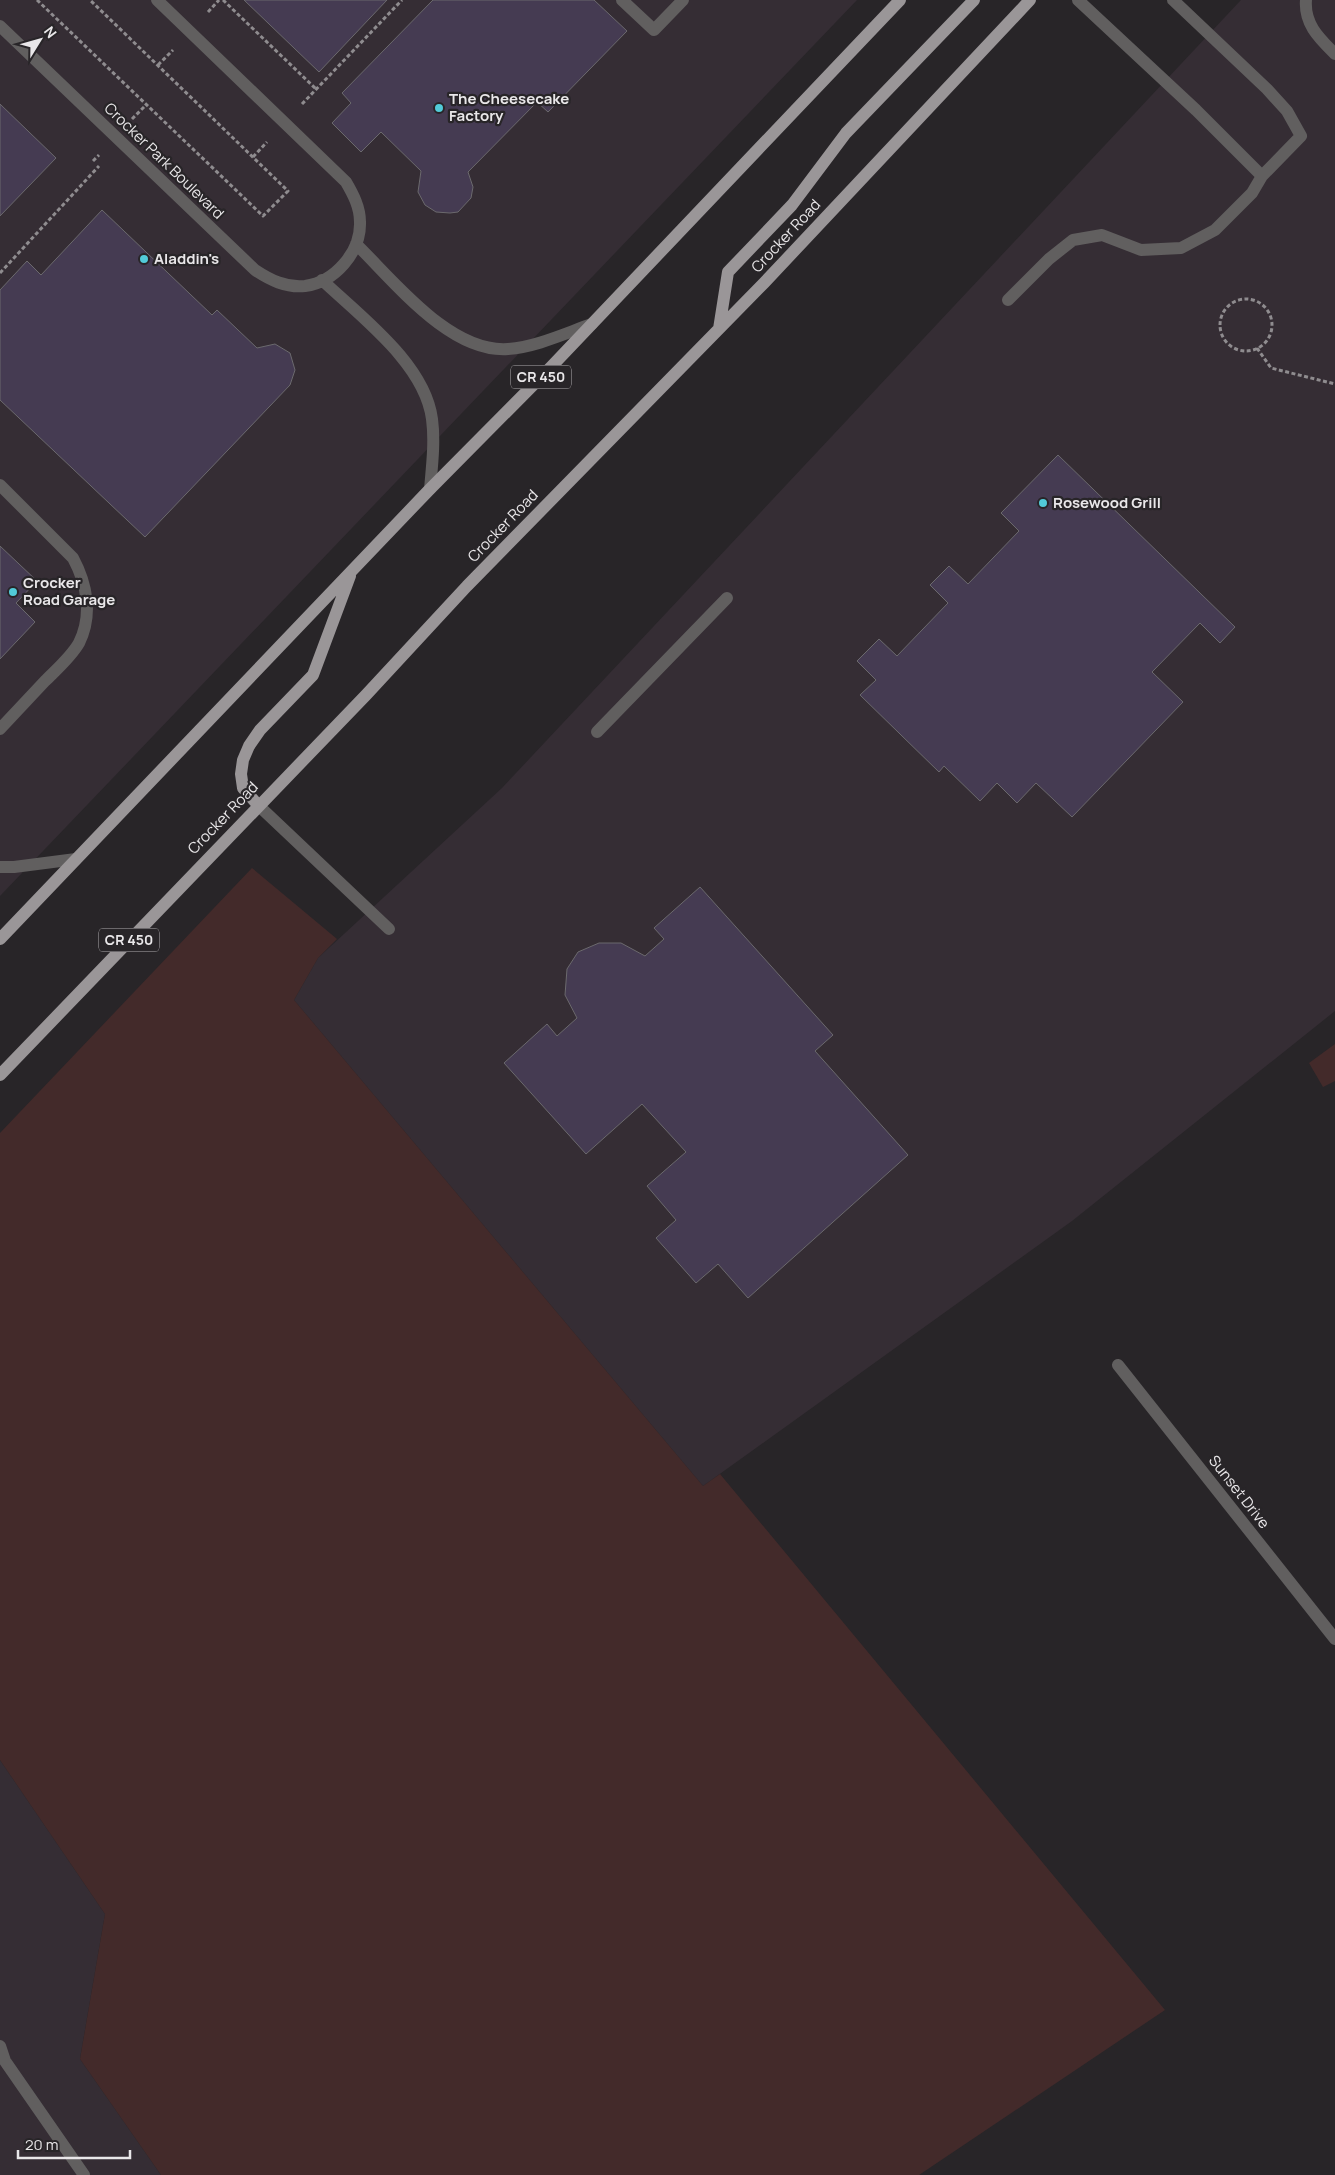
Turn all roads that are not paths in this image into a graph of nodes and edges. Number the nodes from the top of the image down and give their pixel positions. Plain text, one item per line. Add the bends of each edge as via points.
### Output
1 (156, 0) edge
2 (622, 0) edge
3 (683, 0) edge
4 (900, 0) edge
5 (974, 0) edge
6 (1030, 0) edge
7 (1078, 0) edge
8 (1173, 0) edge
9 (1306, 0) edge
10 (0, 26) edge
11 (1335, 54) edge
12 (1262, 176) junction
13 (356, 244) junction
14 (322, 280) junction
15 (1008, 300) dead end
16 (592, 324) junction
17 (719, 329) junction
18 (0, 485) edge
19 (430, 489) junction
20 (352, 572) junction
21 (727, 598) dead end
22 (0, 729) edge
23 (597, 732) dead end
24 (258, 805) junction
25 (76, 859) junction
26 (0, 867) edge
27 (389, 929) dead end
28 (0, 939) edge
29 (0, 1075) edge
30 (1118, 1365) dead end
31 (1335, 1639) edge
32 (0, 2046) edge
33 (84, 2175) edge

1 - 13 street, Crocker Park Boulevard via 346,182 360,222
2 - 3 street via 654,30
4 - 16 main road, CR 450
5 - 17 main road via 846,133 792,205 728,272
6 - 17 main road, Crocker Road / CR 450
7 - 12 street
8 - 12 street via 1267,88 1287,111 1301,136
9 - 11 street via 1305,13 1318,37
10 - 14 street, Crocker Park Boulevard via 255,270 278,283 289,285 304,286
12 - 15 street via 1252,193 1215,230 1181,248 1141,250 1102,235 1073,240 1049,258
13 - 14 street, Crocker Park Boulevard via 345,263
13 - 16 street via 444,329 483,346 516,348
14 - 19 street via 399,353 419,381 432,418
16 - 19 main road, CR 450
17 - 24 main road, Crocker Road / CR 450
18 - 22 street via 73,558 80,571 88,604 78,644
19 - 20 main road, CR 450
20 - 24 main road via 313,675 248,746 241,774 243,788
20 - 25 main road, CR 450
21 - 23 street
24 - 27 street
24 - 29 main road, Crocker Road / CR 450
25 - 26 street
25 - 28 main road, CR 450
30 - 31 street, Sunset Drive
32 - 33 street via 5,2061

